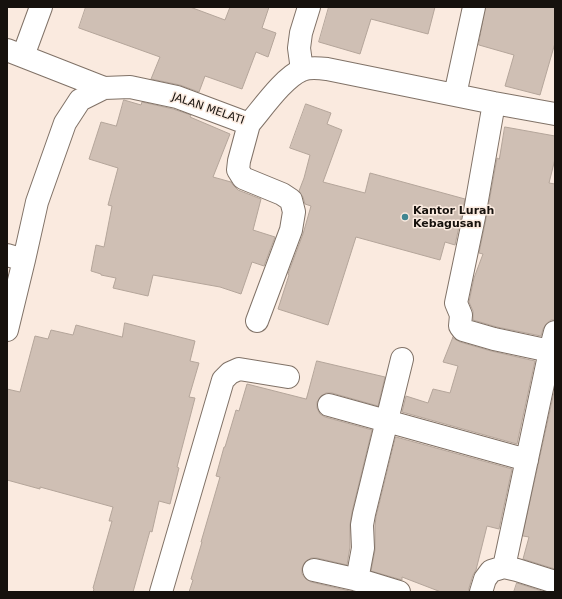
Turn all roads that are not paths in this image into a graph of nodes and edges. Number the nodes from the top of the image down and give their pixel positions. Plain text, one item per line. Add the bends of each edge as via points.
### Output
1 (41, 7) edge
2 (309, 7) edge
3 (474, 7) edge
4 (15, 53) edge
5 (302, 70) junction
6 (104, 88) junction
7 (455, 95) junction
8 (494, 103) junction
9 (555, 114) edge
10 (249, 124) junction
11 (16, 257) edge
12 (257, 321) dead end
13 (7, 330) edge
14 (552, 342) edge
15 (402, 359) dead end
16 (288, 378) dead end
17 (329, 405) dead end
18 (388, 422) junction
19 (526, 460) junction
20 (504, 567) junction
21 (314, 570) dead end
22 (357, 580) junction
23 (555, 582) edge
24 (161, 592) edge
25 (399, 592) edge
26 (481, 592) edge

1 - 4 street
2 - 5 street via 299,48
3 - 7 street
4 - 6 street
5 - 7 street via 326,68
5 - 10 street, JALAN MELATI via 283,84
6 - 10 street, JALAN MELATI via 130,87 177,97
6 - 11 street, JALAN MELATI via 80,100 65,122
7 - 8 street
8 - 9 street
8 - 14 street via 456,303 461,315 460,326 463,330 494,339
10 - 12 street via 238,170 243,178 291,200 294,212 291,230
11 - 13 street, JALAN MELATI
14 - 19 street
15 - 18 street
16 - 24 street via 240,369 230,373 223,380
17 - 18 street
18 - 19 street
18 - 22 street via 364,514 363,548
19 - 20 street
20 - 23 street
20 - 26 street via 491,571
21 - 22 street
22 - 25 street

